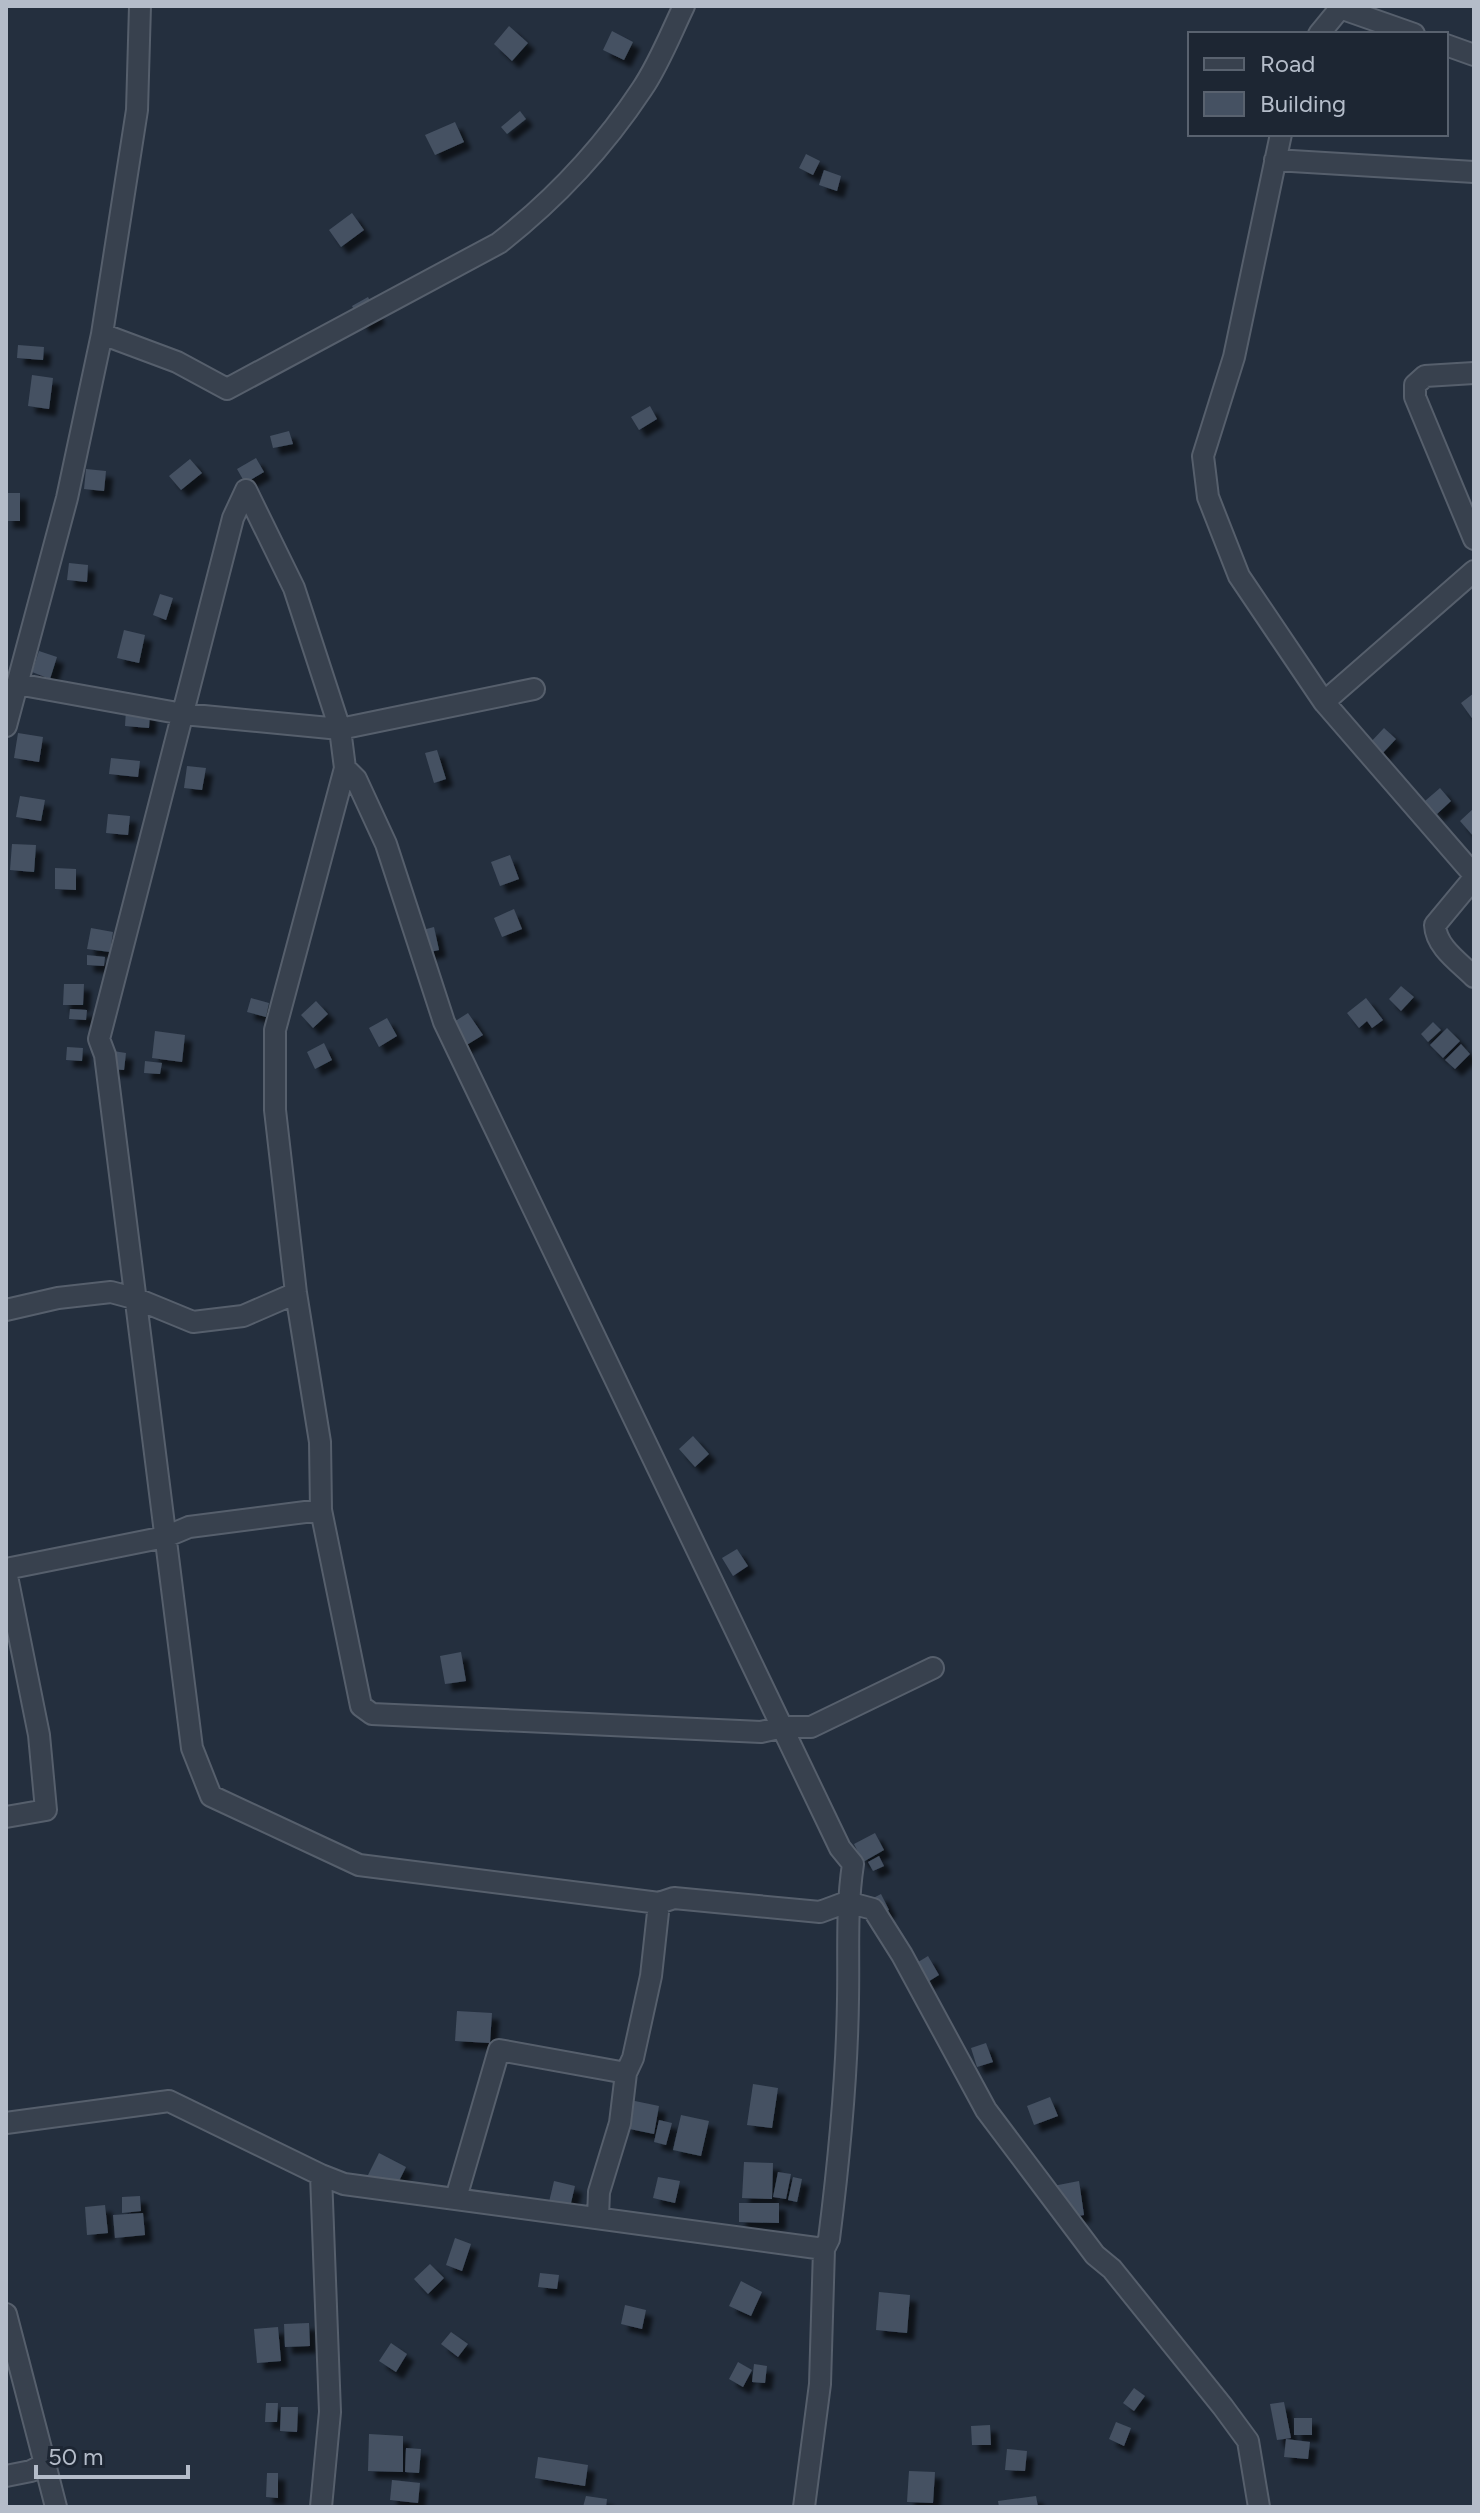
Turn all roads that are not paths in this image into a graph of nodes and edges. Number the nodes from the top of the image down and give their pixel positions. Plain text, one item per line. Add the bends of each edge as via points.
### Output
1 (140, 6) edge
2 (684, 6) edge
3 (1335, 7) edge
4 (1321, 32) edge
5 (1408, 32) edge
6 (1448, 46) edge
7 (1474, 55) edge
8 (1281, 136) edge
9 (1275, 160) junction
10 (1474, 172) edge
11 (102, 334) junction
12 (1474, 373) edge
13 (1474, 539) edge
14 (1474, 571) edge
15 (17, 684) junction
16 (534, 689) dead end
17 (1324, 702) junction
18 (183, 714) junction
19 (6, 726) edge
20 (340, 729) junction
21 (345, 768) junction
22 (1474, 876) edge
23 (1474, 977) edge
24 (296, 1293) junction
25 (137, 1299) junction
26 (6, 1310) edge
27 (321, 1510) junction
28 (165, 1537) junction
29 (6, 1570) edge
30 (933, 1668) dead end
31 (783, 1727) junction
32 (6, 1817) edge
33 (847, 1902) junction
34 (659, 1903) junction
35 (626, 2073) junction
36 (6, 2123) edge
37 (321, 2175) junction
38 (456, 2198) junction
39 (598, 2217) junction
40 (824, 2249) junction
41 (6, 2314) edge
42 (45, 2464) junction
43 (6, 2476) edge
44 (56, 2507) edge
45 (321, 2507) edge
46 (804, 2507) edge
47 (1259, 2507) edge

1 - 11 street via 137,110
2 - 11 street via 644,87 604,142 537,213 499,243 227,389 177,362
3 - 4 street
3 - 5 street
6 - 7 street
8 - 9 street
9 - 10 street
9 - 17 street via 1234,357 1203,456 1208,497 1239,576
11 - 15 street via 67,498
12 - 13 street via 1425,376 1415,385 1415,397
14 - 17 street
15 - 18 street
15 - 19 street
16 - 20 street
17 - 22 street
18 - 20 street
18 - 20 street via 233,518 246,490 294,588
18 - 25 street via 99,1039
20 - 21 street
21 - 24 street via 275,1030 275,1110
21 - 31 street via 356,779 386,844 444,1022
22 - 23 street via 1435,925 1435,936
24 - 25 street via 243,1316 193,1322
24 - 27 street via 320,1442
25 - 26 street via 111,1292
25 - 28 street
27 - 28 street via 189,1527
27 - 31 street via 361,1706 372,1714 761,1732
28 - 29 street
28 - 34 street via 192,1748 211,1796 359,1865
29 - 32 street via 39,1735 46,1810
30 - 31 street via 811,1727
31 - 33 street via 840,1848 853,1864
33 - 34 street via 820,1912 674,1898
33 - 40 street via 841,2146
33 - 47 street via 873,1909 986,2110 1095,2255 1112,2269 1248,2441
34 - 35 street via 651,1976
35 - 38 street via 499,2050
35 - 39 street
36 - 37 street via 169,2101
37 - 38 street via 344,2184
37 - 45 street via 330,2412
38 - 39 street
39 - 40 street
40 - 46 street via 820,2384
41 - 42 street
42 - 43 street
42 - 44 street

